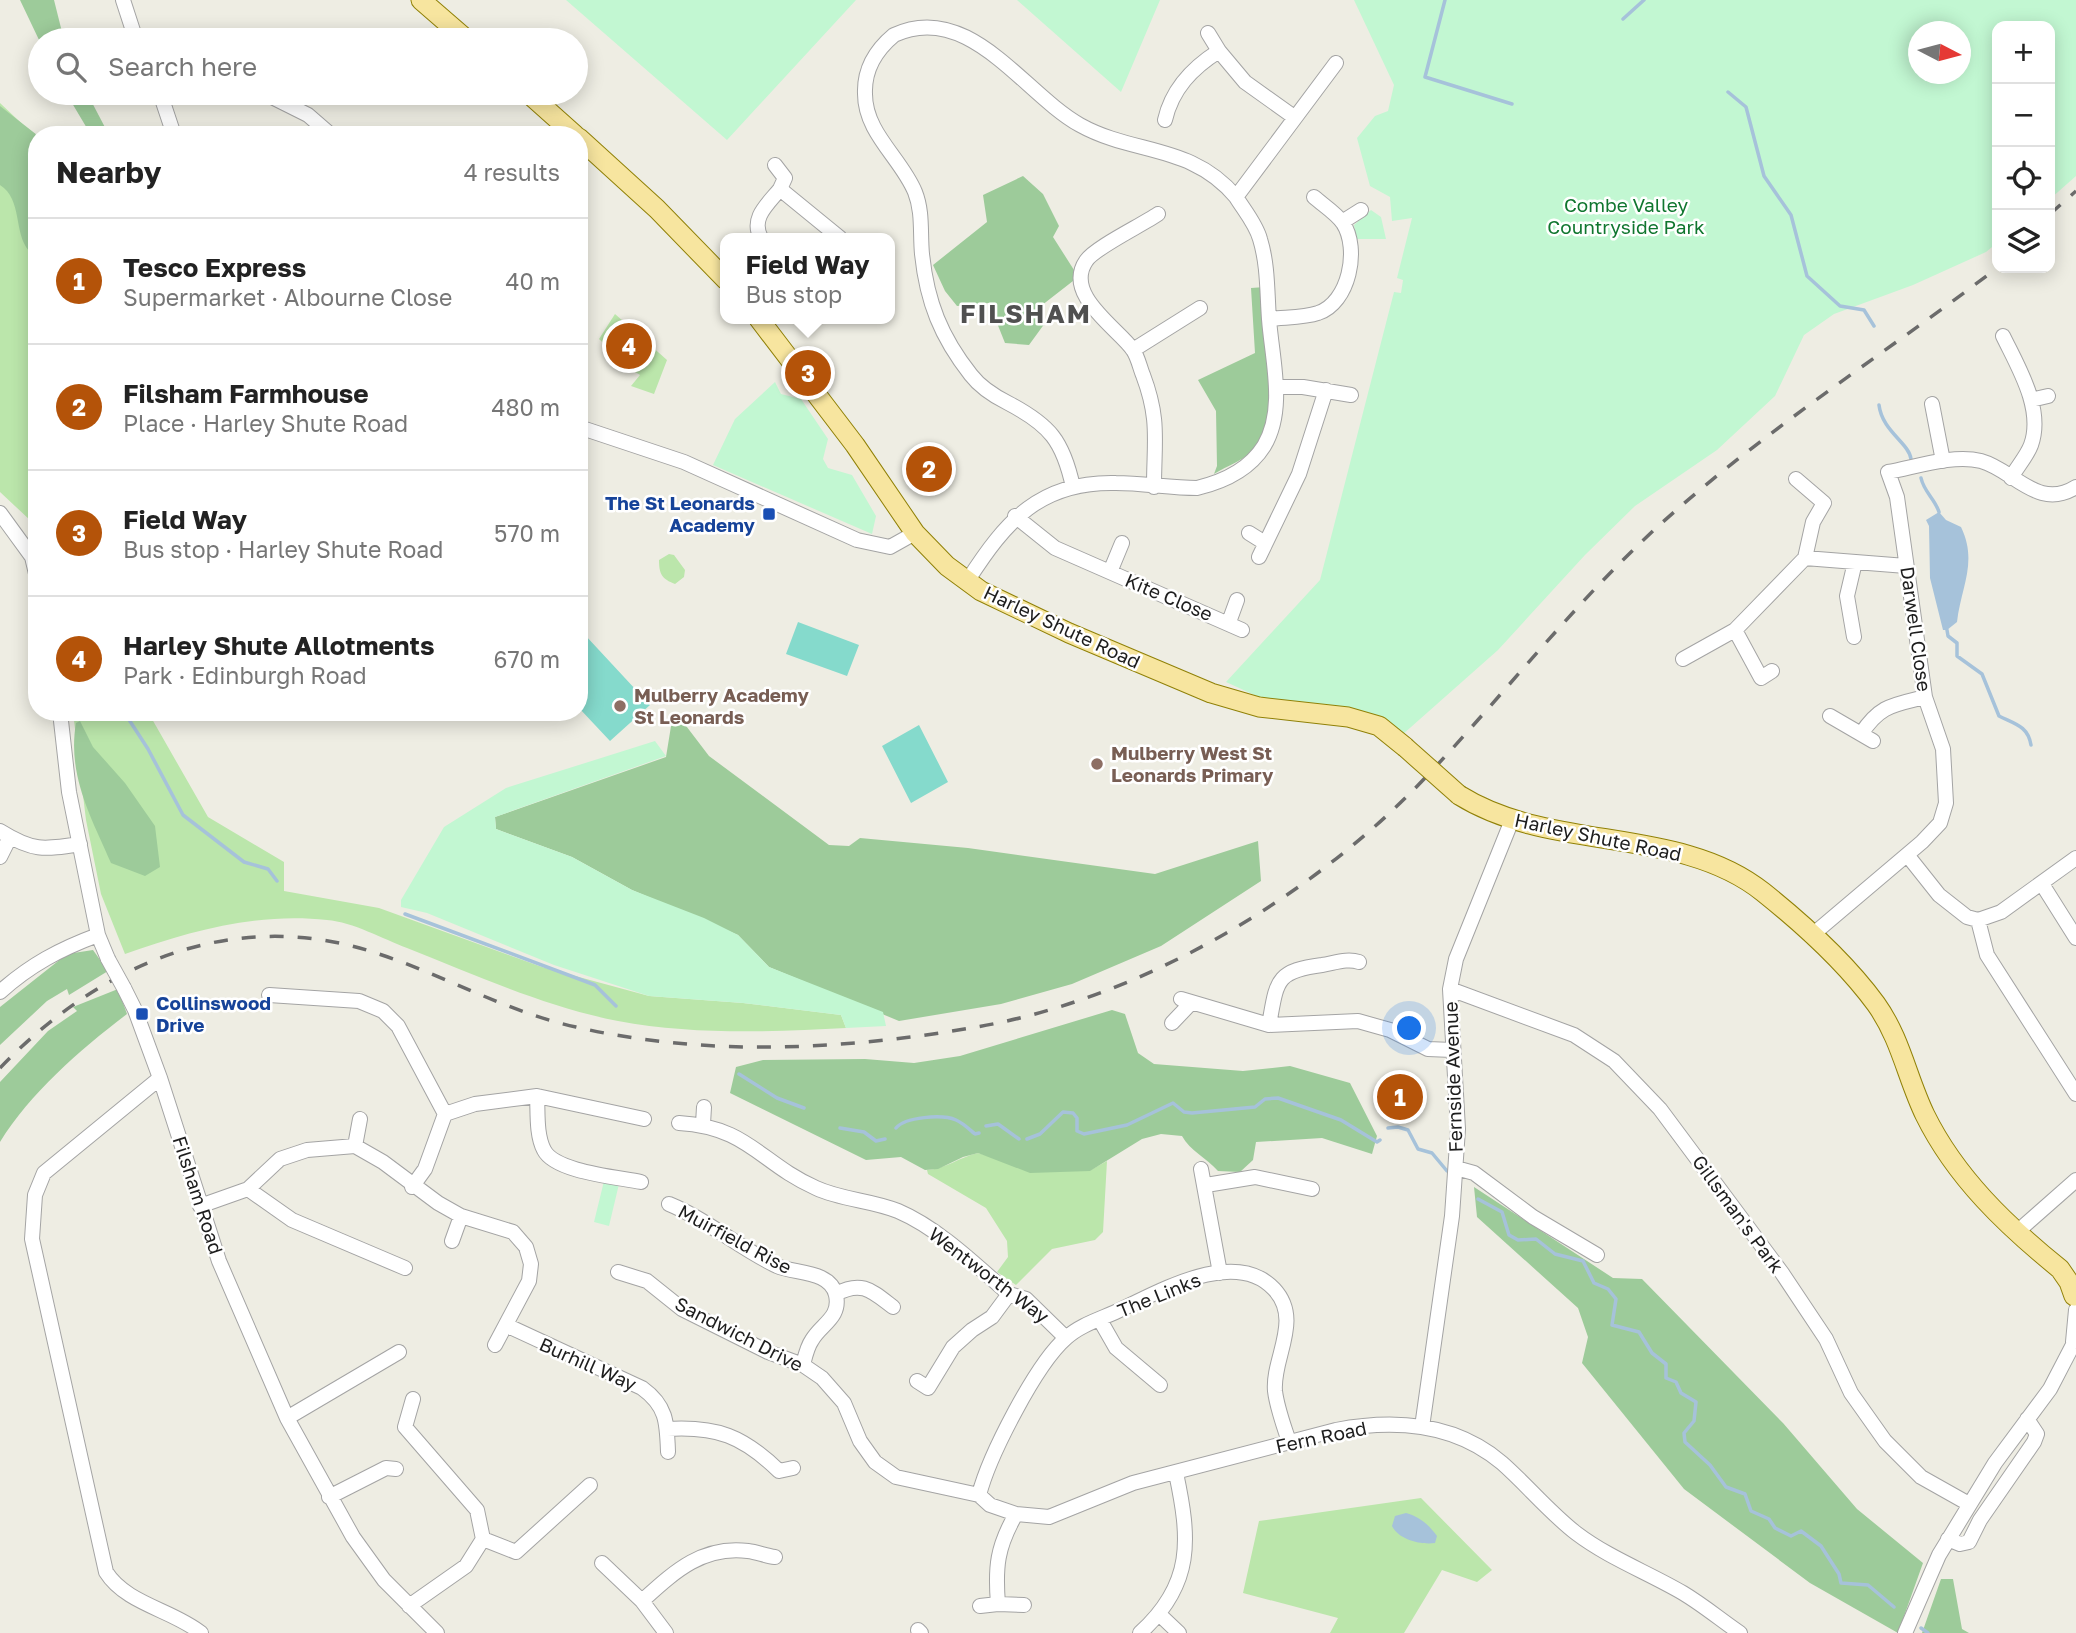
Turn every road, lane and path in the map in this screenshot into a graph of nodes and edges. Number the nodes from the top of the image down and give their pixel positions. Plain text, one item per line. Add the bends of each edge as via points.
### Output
1 (123, 0) edge
2 (421, 0) edge
3 (132, 28) edge
4 (453, 28) edge
5 (1208, 33) dead end
6 (1219, 51) junction
7 (1334, 73) dead end
8 (164, 105) edge
9 (288, 105) edge
10 (541, 105) edge
11 (1294, 117) junction
12 (1165, 120) dead end
13 (171, 126) edge
14 (321, 126) edge
15 (565, 126) edge
16 (588, 146) edge
17 (775, 165) dead end
18 (780, 189) junction
19 (1236, 197) junction
20 (1314, 197) dead end
21 (1361, 210) dead end
22 (1158, 214) dead end
23 (1342, 222) junction
24 (758, 233) edge
25 (834, 233) edge
26 (720, 274) edge
27 (1200, 308) dead end
28 (1269, 319) junction
29 (763, 324) edge
30 (2003, 336) dead end
31 (1133, 350) junction
32 (1276, 387) junction
33 (1326, 390) junction
34 (1351, 395) dead end
35 (2048, 396) dead end
36 (2031, 400) junction
37 (1932, 404) dead end
38 (588, 430) edge
39 (1943, 461) junction
40 (2011, 478) junction
41 (1796, 479) dead end
42 (1073, 487) junction
43 (1154, 487) junction
44 (2076, 487) edge
45 (0, 513) edge
46 (1015, 516) junction
47 (915, 533) junction
48 (1249, 533) dead end
49 (1122, 543) dead end
50 (28, 552) edge
51 (1805, 558) junction
52 (1855, 562) junction
53 (1906, 566) junction
54 (1110, 572) junction
55 (968, 580) junction
56 (1237, 600) dead end
57 (1229, 622) junction
58 (1242, 630) dead end
59 (1735, 630) junction
60 (1855, 636) dead end
61 (1683, 659) dead end
62 (1772, 671) dead end
63 (1925, 697) junction
64 (1830, 716) dead end
65 (61, 721) edge
66 (1512, 820) junction
67 (5, 834) edge
68 (80, 844) junction
69 (1908, 856) junction
70 (0, 857) edge
71 (2076, 858) edge
72 (2042, 884) junction
73 (1978, 920) junction
74 (98, 935) junction
75 (1811, 936) junction
76 (2076, 938) edge
77 (1353, 956) dead end
78 (1450, 989) junction
79 (0, 992) edge
80 (269, 995) dead end
81 (1172, 1023) dead end
82 (1269, 1025) junction
83 (1452, 1050) junction
84 (160, 1078) junction
85 (2076, 1094) edge
86 (537, 1096) junction
87 (705, 1107) dead end
88 (445, 1114) junction
89 (360, 1119) dead end
90 (644, 1119) dead end
91 (679, 1123) dead end
92 (703, 1124) junction
93 (355, 1146) junction
94 (1456, 1168) junction
95 (1201, 1169) dead end
96 (2076, 1180) edge
97 (641, 1182) dead end
98 (1206, 1185) junction
99 (412, 1187) junction
100 (248, 1189) junction
101 (1312, 1189) dead end
102 (670, 1204) dead end
103 (200, 1206) junction
104 (461, 1216) junction
105 (2017, 1232) junction
106 (452, 1241) dead end
107 (1597, 1255) dead end
108 (405, 1268) dead end
109 (655, 1268) dead end
110 (618, 1272) dead end
111 (1220, 1273) junction
112 (647, 1281) junction
113 (2073, 1292) edge
114 (835, 1294) junction
115 (1009, 1294) junction
116 (893, 1307) dead end
117 (1100, 1320) junction
118 (506, 1325) junction
119 (1066, 1338) junction
120 (2074, 1341) edge
121 (495, 1345) dead end
122 (399, 1352) dead end
123 (803, 1365) junction
124 (917, 1381) dead end
125 (1160, 1385) dead end
126 (413, 1399) dead end
127 (287, 1418) junction
128 (2027, 1419) junction
129 (1422, 1427) junction
130 (667, 1429) junction
131 (1289, 1442) junction
132 (667, 1452) dead end
133 (389, 1465) dead end
134 (1176, 1473) junction
135 (782, 1474) dead end
136 (590, 1485) dead end
137 (979, 1495) junction
138 (329, 1497) junction
139 (1969, 1504) junction
140 (1016, 1514) junction
141 (483, 1539) junction
142 (1948, 1539) junction
143 (766, 1560) dead end
144 (606, 1570) dead end
145 (642, 1601) junction
146 (998, 1604) junction
147 (980, 1605) dead end
148 (1024, 1605) dead end
149 (409, 1606) junction
150 (1160, 1615) junction
151 (201, 1633) edge
152 (437, 1633) edge
153 (666, 1633) edge
154 (1140, 1633) edge
155 (1179, 1633) edge
156 (1740, 1633) edge
157 (1905, 1633) edge

1 - 3 street
2 - 4 main road
5 - 6 street
6 - 11 street via 1245,82
6 - 12 street via 1166,99
7 - 11 street
8 - 13 street
9 - 14 street
10 - 15 main road
11 - 19 street
16 - 26 main road
17 - 18 street via 785,178
18 - 24 street via 759,216
18 - 25 street
19 - 28 street via 1260,237
19 - 42 street via 1195,163 1105,137 1079,124 1051,104 995,40 974,24 929,17 903,26 881,46 868,68 864,95 869,119 916,195 933,313 972,377 1056,437
20 - 23 street
21 - 23 street
22 - 31 street via 1095,253 1085,262 1082,277 1085,295 1097,313
23 - 28 street via 1351,249 1336,303 1317,314
27 - 31 street
28 - 32 street
29 - 47 main road, Harley Shute Road via 855,444
30 - 36 street
31 - 43 street via 1156,422
32 - 33 street
32 - 43 street via 1275,410 1264,445 1239,471 1213,485
33 - 34 street
33 - 48 street via 1299,474 1262,550
35 - 36 street
36 - 40 street via 2035,424 2031,446
37 - 39 street
38 - 47 street via 684,462 857,540 890,547
39 - 40 street via 1981,461
39 - 53 street, Darwell Close via 1888,472 1898,497
40 - 44 street via 2051,495
41 - 51 street via 1829,507 1812,522
42 - 43 street via 1118,483
42 - 46 street via 1052,492
45 - 50 street
46 - 54 street, Kite Close via 1055,548
46 - 55 street
47 - 55 main road, Harley Shute Road
49 - 54 street, Kite Close
51 - 52 street
51 - 59 street
52 - 53 street
52 - 60 street via 1847,596
53 - 63 street, Darwell Close
54 - 57 street, Kite Close
55 - 66 main road, Harley Shute Road, bridge via 1013,607 1211,693 1259,707 1379,726 1459,795
56 - 57 street, Kite Close
57 - 58 street, Kite Close
59 - 61 street
59 - 62 street via 1761,678
63 - 64 street via 1872,716 1867,738
63 - 69 street, Darwell Close via 1943,749 1946,803 1940,823
65 - 68 street, Filsham Road
66 - 75 main road, Harley Shute Road via 1714,864 1763,892
66 - 78 street, Fernside Avenue via 1456,960
67 - 68 street via 26,847
67 - 70 street
68 - 74 street, Filsham Road
69 - 73 street via 1939,895 1966,917
69 - 75 street, Darwell Close
71 - 72 street
72 - 73 street via 2001,912
72 - 76 street
73 - 85 street via 1987,955
74 - 79 street via 58,949
74 - 84 street, Filsham Road, bridge
75 - 105 main road, Harley Shute Road via 1876,1004 1900,1043 1925,1114 1944,1146 1983,1200
77 - 82 street via 1290,970 1280,979
78 - 83 street, Fernside Avenue
78 - 139 street, Gillsman's Park via 1574,1035 1615,1061 1660,1109 1782,1273 1826,1339 1851,1393 1885,1441 1921,1477
80 - 88 street via 359,1002 383,1012 397,1026
81 - 82 street via 1186,1001
82 - 83 street via 1358,1021 1390,1030 1428,1049
83 - 94 street, Fernside Avenue via 1458,1116
84 - 103 street, Filsham Road
84 - 151 street via 44,1173 35,1195 32,1239 106,1572 126,1593
86 - 88 street via 475,1104
86 - 90 street
86 - 97 street via 538,1127 544,1150 554,1163
87 - 92 street
88 - 99 street via 425,1169
89 - 93 street
91 - 92 street, Wentworth Way
92 - 115 street, Wentworth Way via 739,1137 816,1188 875,1203 920,1223
93 - 99 street
93 - 100 street via 307,1150 280,1159
94 - 107 street via 1474,1173 1533,1217
94 - 129 street, Fernside Avenue
95 - 98 street
96 - 105 street
98 - 101 street via 1255,1177
98 - 111 street
99 - 104 street
100 - 103 street
100 - 108 street via 292,1220
102 - 114 street, Muirfield Rise via 778,1266 818,1275
103 - 127 street, Filsham Road via 251,1340
104 - 106 street
104 - 118 street via 513,1232 526,1247 529,1281
105 - 113 main road, Harley Shute Road
109 - 112 street
110 - 112 street, Sandwich Drive
111 - 117 street, The Links via 1168,1287
111 - 131 street, The Links via 1260,1277 1276,1290 1282,1303 1285,1346 1275,1391
112 - 123 street, Sandwich Drive via 682,1309
113 - 120 street
114 - 116 street via 850,1287 882,1291
114 - 123 street via 836,1311 812,1339
115 - 119 street, Wentworth Way via 1026,1299
115 - 124 street via 992,1317 953,1347 928,1388
117 - 119 street, The Links
117 - 125 street via 1115,1348
118 - 121 street
118 - 130 street, Burhill Way via 656,1397
119 - 137 street, The Links via 1000,1439
120 - 128 street via 2050,1389
122 - 127 street
123 - 137 street, Sandwich Drive via 844,1403 860,1441 875,1462 896,1477
126 - 141 street via 405,1427 477,1510
127 - 138 street, Filsham Road
128 - 139 street
128 - 142 street via 2037,1434 2034,1442 1979,1520 1973,1538 1960,1544
129 - 131 street, Fern Road via 1363,1425
129 - 156 street, Fern Road via 1460,1435 1500,1462 1576,1533 1618,1561 1685,1595
130 - 132 street, Burhill Way
130 - 135 street via 715,1429 754,1450
131 - 134 street, Fern Road
133 - 138 street
134 - 140 street, Fern Road via 1133,1483 1049,1517
134 - 150 street via 1187,1541 1183,1573
136 - 141 street via 516,1552
137 - 140 street, Fern Road via 990,1505
138 - 149 street, Filsham Road via 384,1580
139 - 142 street
140 - 146 street via 1004,1534 995,1567
141 - 149 street via 466,1566
142 - 157 street
143 - 145 street via 750,1551 706,1554 671,1574
144 - 145 street
145 - 153 street
146 - 147 street
146 - 148 street
149 - 152 street, Filsham Road
150 - 154 street
150 - 155 street

